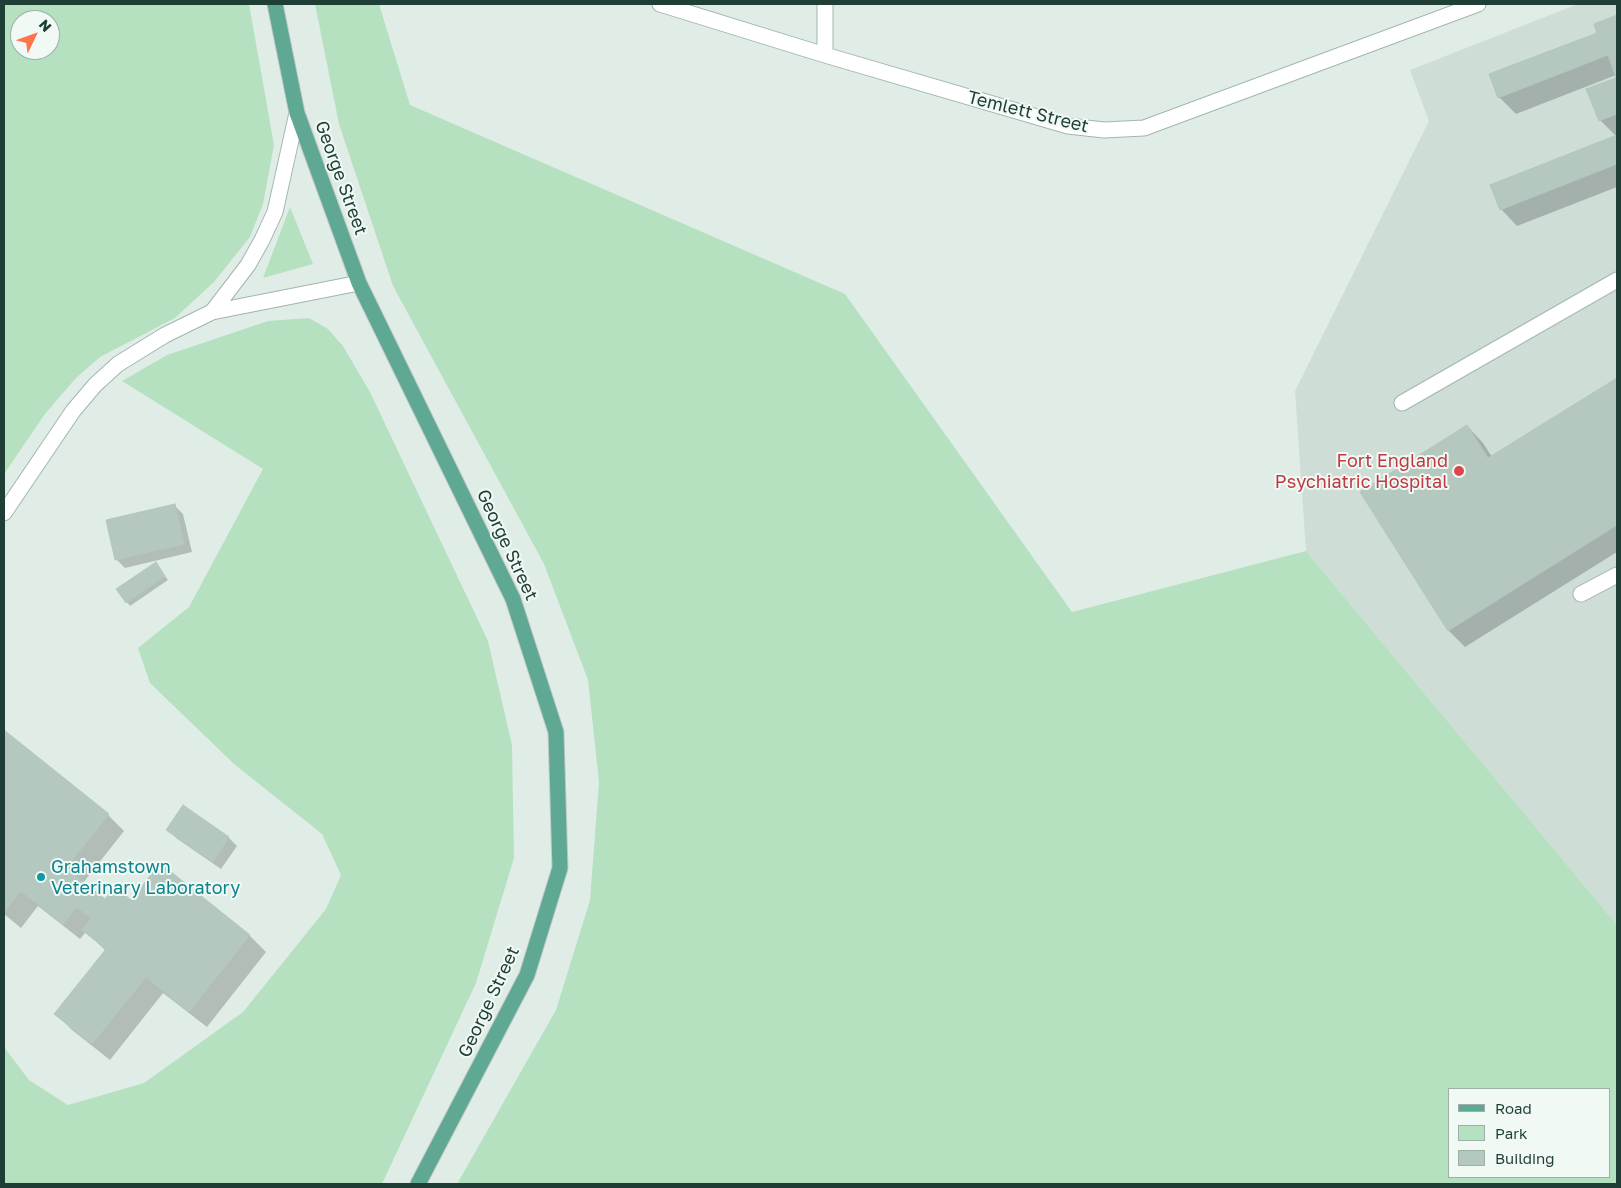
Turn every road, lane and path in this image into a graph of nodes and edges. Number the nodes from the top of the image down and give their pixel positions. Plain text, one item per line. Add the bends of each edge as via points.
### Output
1 (276, 4) edge
2 (660, 4) edge
3 (825, 4) edge
4 (1478, 4) edge
5 (824, 55) junction
6 (297, 113) junction
7 (1617, 280) edge
8 (359, 283) junction
9 (212, 312) junction
10 (1402, 403) dead end
11 (4, 513) edge
12 (1617, 575) edge
13 (1581, 594) dead end
14 (418, 1184) edge

1 - 6 main road, George Street
2 - 5 street, Temlett Street
3 - 5 street
4 - 5 street, Temlett Street via 1144,128 1104,130 1068,126
6 - 8 main road, George Street
6 - 9 street via 275,212 248,265
7 - 10 street
8 - 9 street
8 - 14 main road, George Street via 513,599 556,732 560,868 527,975
9 - 11 street via 118,364 95,385 73,411
12 - 13 street

